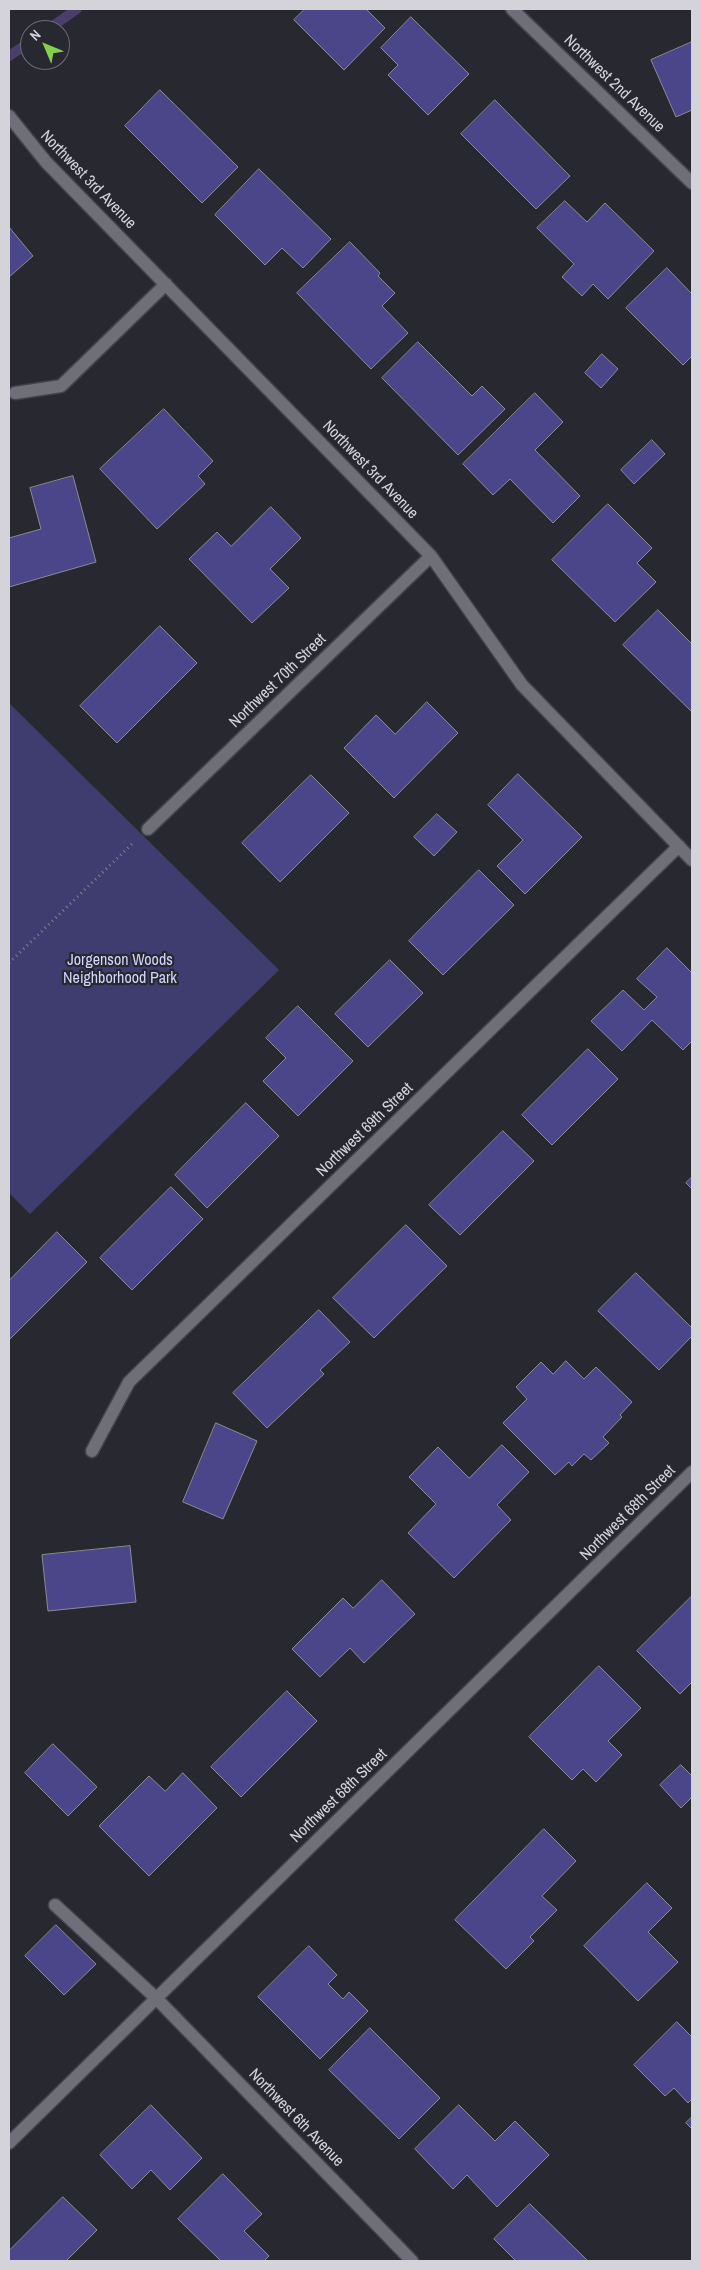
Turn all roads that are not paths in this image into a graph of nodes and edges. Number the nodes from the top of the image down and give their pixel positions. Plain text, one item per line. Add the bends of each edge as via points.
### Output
1 (512, 9) edge
2 (9, 116) edge
3 (692, 183) edge
4 (166, 284) junction
5 (15, 393) dead end
6 (431, 556) junction
7 (148, 829) road end
8 (679, 846) junction
9 (692, 860) edge
10 (92, 1451) dead end
11 (692, 1472) edge
12 (55, 1905) dead end
13 (156, 1998) junction
14 (9, 2143) edge
15 (412, 2261) edge

1 - 3 street, Northwest 2nd Avenue
2 - 4 street, Northwest 3rd Avenue via 46,162
4 - 5 street via 61,386
4 - 6 street, Northwest 3rd Avenue
6 - 7 street, Northwest 70th Street
6 - 8 street, Northwest 3rd Avenue via 522,685
8 - 9 street, Northwest 3rd Avenue
8 - 10 street, Northwest 69th Street via 129,1382
11 - 13 street, Northwest 68th Street
12 - 13 street, Northwest 6th Avenue
13 - 14 street, Northwest 68th Street
13 - 15 street, Northwest 6th Avenue

